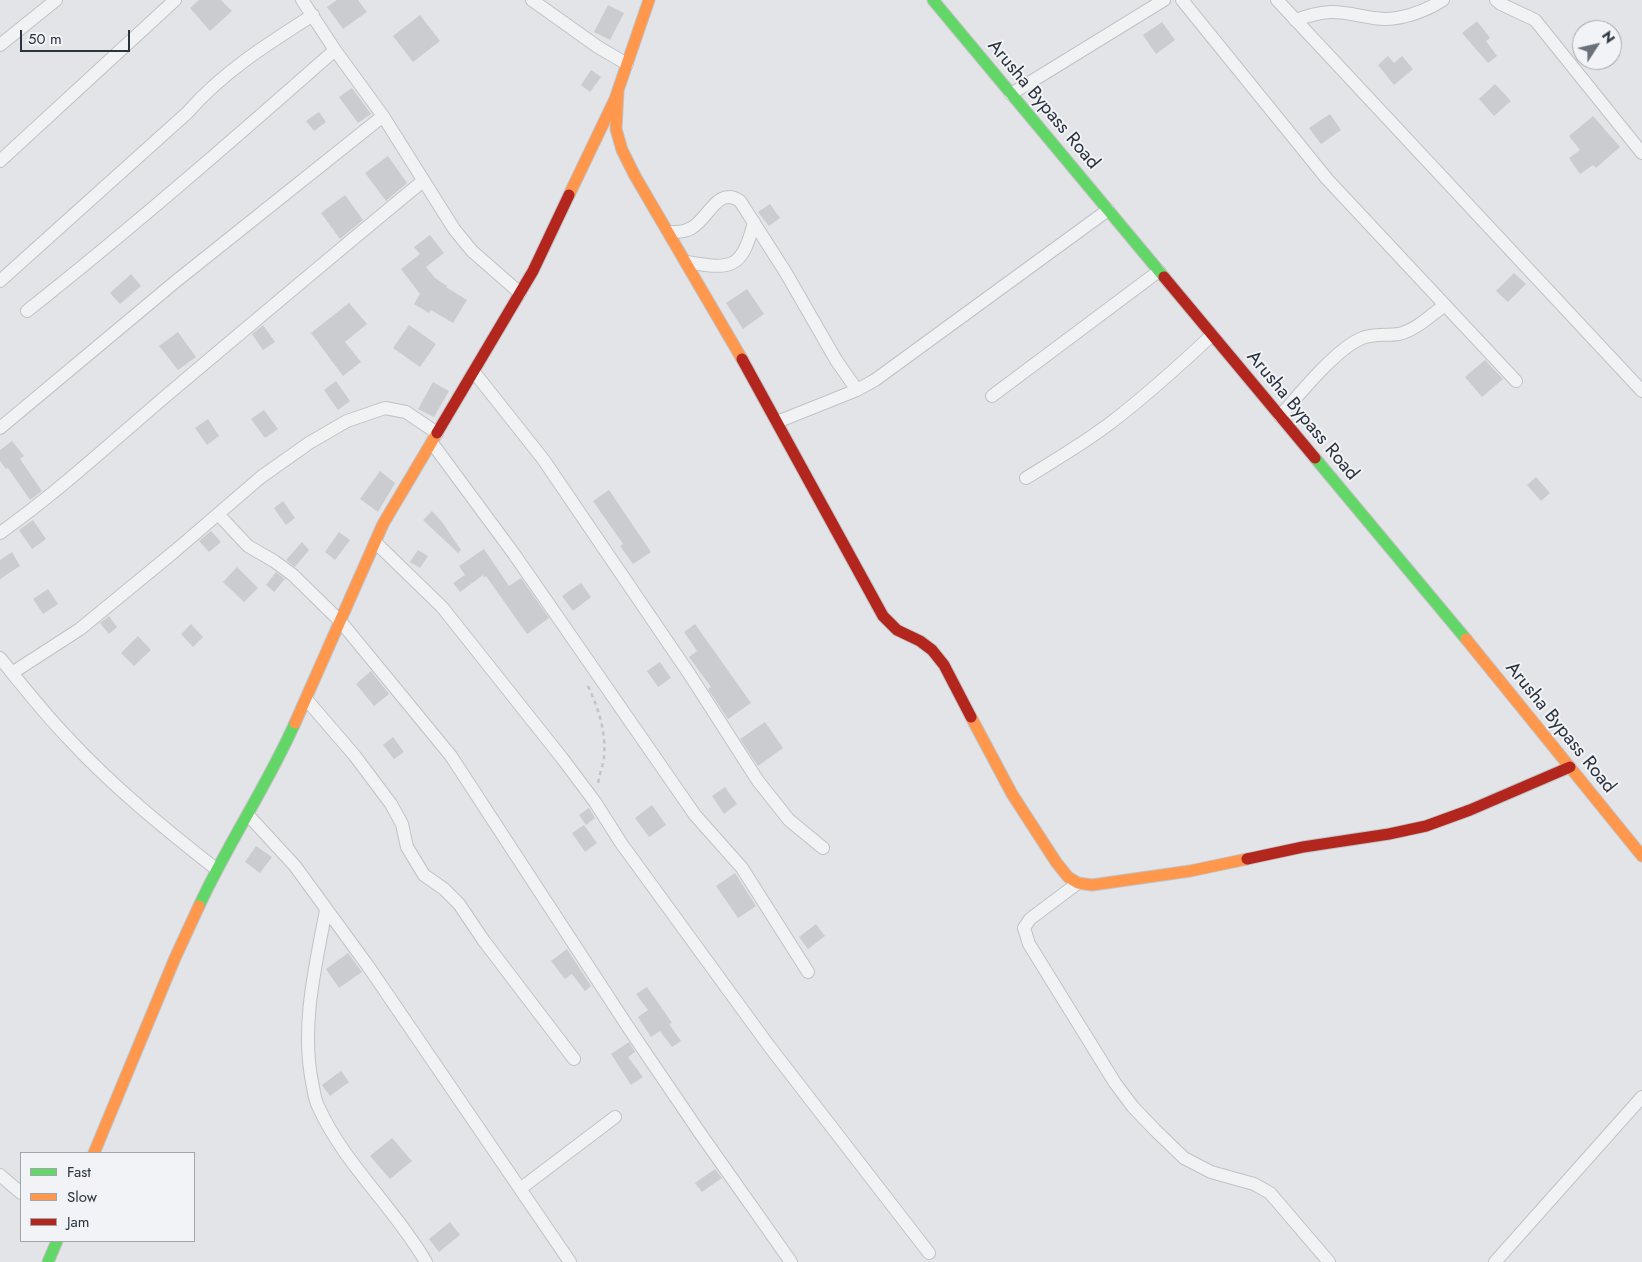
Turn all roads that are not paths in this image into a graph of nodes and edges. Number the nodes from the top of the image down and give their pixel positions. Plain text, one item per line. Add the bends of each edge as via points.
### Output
1 (56, 0) edge
2 (175, 0) edge
3 (302, 0) edge
4 (532, 0) edge
5 (649, 0) edge
6 (932, 0) edge
7 (1164, 0) edge
8 (1182, 0) edge
9 (1277, 0) edge
10 (1443, 0) edge
11 (1496, 0) edge
12 (313, 15) junction
13 (1294, 20) junction
14 (0, 45) edge
15 (335, 50) junction
16 (628, 64) junction
17 (618, 91) junction
18 (1011, 94) junction
19 (383, 116) junction
20 (1642, 153) edge
21 (0, 161) edge
22 (423, 181) junction
23 (1108, 210) junction
24 (754, 222) junction
25 (670, 232) junction
26 (687, 262) junction
27 (1159, 271) junction
28 (0, 281) edge
29 (520, 293) junction
30 (1444, 306) junction
31 (27, 310) dead end
32 (1212, 335) junction
33 (474, 372) junction
34 (1516, 381) dead end
35 (857, 390) junction
36 (1642, 391) edge
37 (992, 396) dead end
38 (1280, 416) junction
39 (777, 422) junction
40 (0, 428) edge
41 (434, 438) junction
42 (1026, 478) dead end
43 (218, 514) junction
44 (0, 533) edge
45 (376, 543) junction
46 (341, 622) junction
47 (0, 658) edge
48 (12, 673) junction
49 (306, 699) junction
50 (1570, 767) junction
51 (248, 815) junction
52 (822, 848) dead end
53 (1642, 856) edge
54 (216, 869) junction
55 (1078, 883) junction
56 (326, 910) junction
57 (808, 972) dead end
58 (574, 1059) dead end
59 (1642, 1097) edge
60 (615, 1117) dead end
61 (94, 1152) edge
62 (0, 1175) edge
63 (520, 1189) junction
64 (20, 1192) edge
65 (57, 1242) edge
66 (929, 1253) dead end
67 (48, 1262) edge
68 (426, 1262) edge
69 (570, 1262) edge
70 (791, 1262) edge
71 (1329, 1262) edge
72 (1495, 1262) edge

1 - 14 street
2 - 21 street
3 - 12 street
4 - 16 street
5 - 16 street
6 - 18 street, Arusha Bypass Road
7 - 18 street
8 - 30 street via 1327,179
9 - 13 street
10 - 13 street via 1429,9 1401,17 1376,18 1330,12
11 - 20 street via 1535,20
12 - 15 street
12 - 28 street via 251,54 208,90 187,113
13 - 36 street
15 - 19 street
15 - 31 street via 211,158
16 - 17 street
17 - 25 street via 616,129 622,150
17 - 29 street
18 - 23 street, Arusha Bypass Road
19 - 22 street
19 - 40 street via 175,282
22 - 29 street via 472,251
22 - 44 street via 88,464
23 - 27 street, Arusha Bypass Road
23 - 35 street
24 - 25 street via 740,201 729,196 715,203 692,228
24 - 26 street via 745,249 732,264 721,267
24 - 35 street
25 - 26 street
26 - 39 street
27 - 32 street, Arusha Bypass Road
27 - 37 street
29 - 33 street
30 - 34 street
30 - 38 street via 1399,334 1378,334 1360,339 1327,365
32 - 38 street, Arusha Bypass Road
32 - 42 street via 1113,422
33 - 41 street
33 - 52 street via 542,459 690,675 758,781 789,820
35 - 39 street
38 - 50 street, Arusha Bypass Road
39 - 55 street via 883,616 897,630 932,650 944,666 1032,826 1068,877
41 - 43 street via 406,412 385,408 347,421 309,443
41 - 45 street
41 - 57 street via 696,815 742,868
43 - 46 street via 248,546 293,575
43 - 48 street via 80,629
45 - 46 street
45 - 66 street via 442,607 562,758 769,1046
46 - 49 street
46 - 70 street via 451,756 646,1054
47 - 48 street
48 - 54 street via 44,712 104,774
49 - 51 street via 279,759
49 - 58 street via 392,804 402,824 407,846 424,875 460,904 484,941
50 - 53 street, Arusha Bypass Road
50 - 55 street via 1426,826 1190,871 1092,885
51 - 54 street
51 - 56 street via 295,866
54 - 61 street via 175,958
55 - 71 street via 1024,928 1029,944 1115,1084 1184,1158 1211,1172 1254,1184 1270,1193
56 - 63 street
56 - 68 street via 308,1014 309,1070 316,1104 348,1155
59 - 72 street
60 - 63 street
62 - 64 street
63 - 69 street
65 - 67 street

